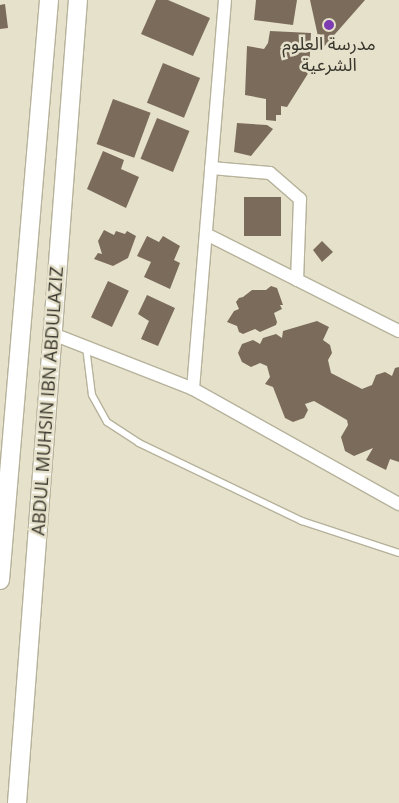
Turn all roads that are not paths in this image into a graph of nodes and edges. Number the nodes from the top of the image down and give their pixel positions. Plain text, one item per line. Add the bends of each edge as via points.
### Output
1 (49, 0) edge
2 (78, 0) edge
3 (226, 0) edge
4 (211, 168) junction
5 (206, 234) junction
6 (297, 280) junction
7 (399, 331) edge
8 (53, 334) junction
9 (86, 347) junction
10 (193, 389) junction
11 (399, 504) edge
12 (399, 553) edge
13 (0, 580) edge
14 (17, 803) edge

1 - 13 main road, ABDUL MUHSIN IBN ABDULAZIZ
2 - 8 main road, ABDUL MUHSIN IBN ABDULAZIZ
3 - 4 street
4 - 5 street
4 - 6 street via 270,173 300,199
5 - 6 street
5 - 10 street
6 - 7 street
8 - 9 street
8 - 14 main road, ABDUL MUHSIN IBN ABDULAZIZ
9 - 10 street
9 - 12 lane via 92,395 106,422 139,443 302,521
10 - 11 street

